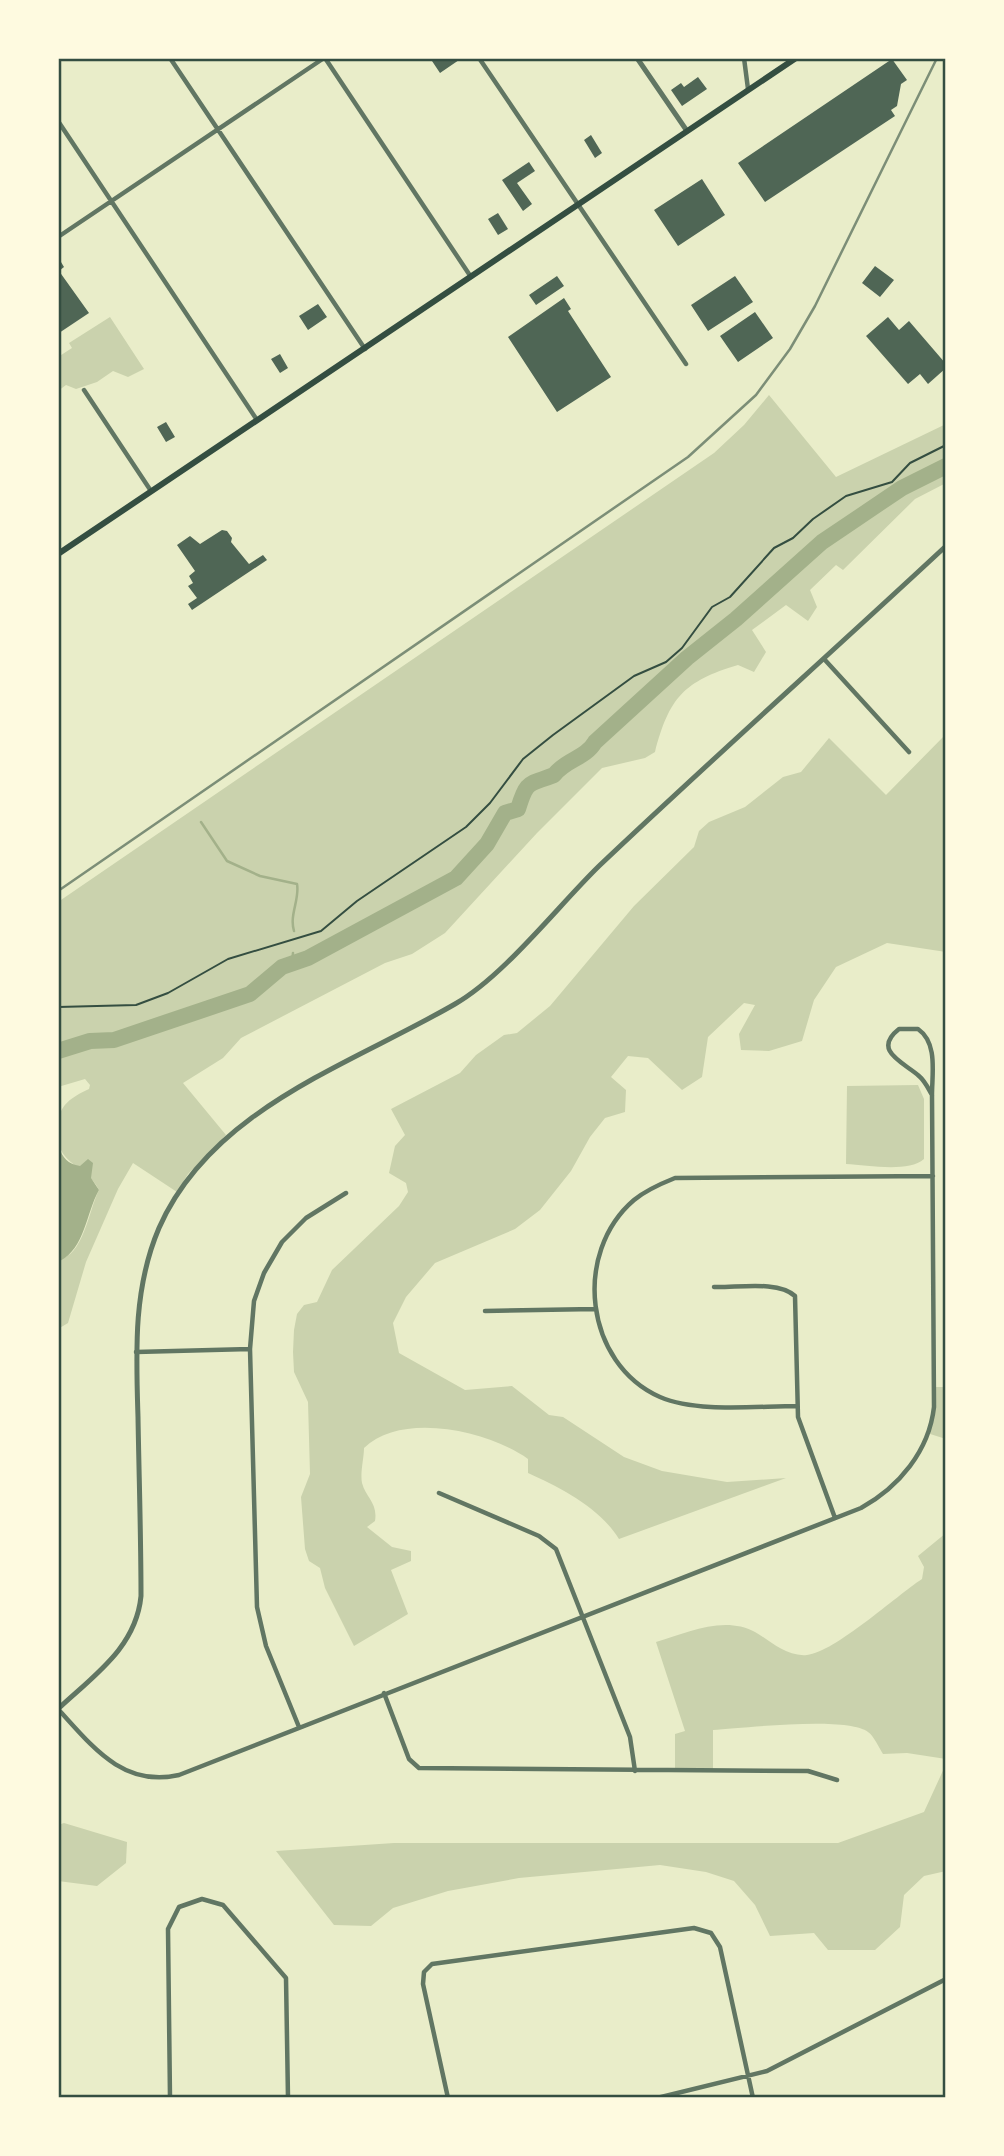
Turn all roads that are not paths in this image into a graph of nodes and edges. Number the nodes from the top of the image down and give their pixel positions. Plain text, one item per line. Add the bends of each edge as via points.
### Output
1 (170, 58) edge
2 (325, 58) edge
3 (479, 58) edge
4 (637, 58) edge
5 (744, 58) edge
6 (796, 58) edge
7 (748, 90) junction
8 (58, 121) edge
9 (218, 129) junction
10 (687, 131) junction
11 (111, 200) junction
12 (580, 206) junction
13 (58, 237) edge
14 (471, 278) junction
15 (365, 349) junction
16 (686, 364) dead end
17 (84, 390) dead end
18 (257, 421) junction
19 (151, 491) junction
20 (946, 546) edge
21 (58, 554) edge
22 (825, 660) junction
23 (909, 751) dead end
24 (932, 1095) junction
25 (933, 1176) junction
26 (346, 1193) dead end
27 (714, 1287) dead end
28 (595, 1308) junction
29 (485, 1311) dead end
30 (250, 1349) junction
31 (136, 1352) junction
32 (797, 1406) junction
33 (439, 1493) dead end
34 (835, 1518) junction
35 (583, 1616) junction
36 (384, 1693) junction
37 (58, 1709) edge
38 (299, 1727) junction
39 (635, 1771) junction
40 (837, 1780) dead end
41 (946, 1979) edge
42 (747, 2078) junction
43 (170, 2098) edge
44 (288, 2098) edge
45 (448, 2098) edge
46 (657, 2098) edge
47 (753, 2098) edge

1 - 9 street
2 - 9 street
2 - 14 street
3 - 12 street
4 - 10 street
5 - 7 street
6 - 7 main road
7 - 10 main road
8 - 11 street
9 - 11 street
9 - 15 street
10 - 12 main road
11 - 13 street
11 - 18 street
12 - 14 main road
12 - 16 street
14 - 15 main road
15 - 18 main road
17 - 19 street
18 - 19 main road
19 - 21 main road
20 - 22 street
22 - 23 street
22 - 31 street via 609,857 471,994 269,1105 204,1158 171,1204 152,1245 141,1285
24 - 24 street via 922,1079 890,1052 890,1039 899,1029 913,1027 929,1040
24 - 25 street
25 - 28 street via 676,1178 632,1201 614,1222 597,1263
25 - 34 street via 934,1394 930,1425 917,1456 895,1484 869,1504
26 - 30 street via 298,1226 275,1253 254,1301
27 - 32 street via 776,1288 795,1296
28 - 29 street
28 - 32 street via 618,1366 660,1397 688,1404
30 - 31 street
30 - 38 street via 257,1607 266,1646
31 - 37 street via 140,1607 121,1650
32 - 34 street via 805,1441
33 - 35 street via 553,1545
34 - 35 street
35 - 36 street
35 - 39 street via 634,1747
36 - 38 street
36 - 39 street via 409,1759 419,1768
37 - 38 street via 113,1764 155,1778 188,1772
39 - 40 street via 808,1771
41 - 42 street
42 - 45 street via 720,1947 711,1933 694,1928 432,1964 424,1972 423,1984
42 - 46 street
42 - 47 street
43 - 44 street via 167,1929 179,1907 202,1899 223,1905 286,1978

